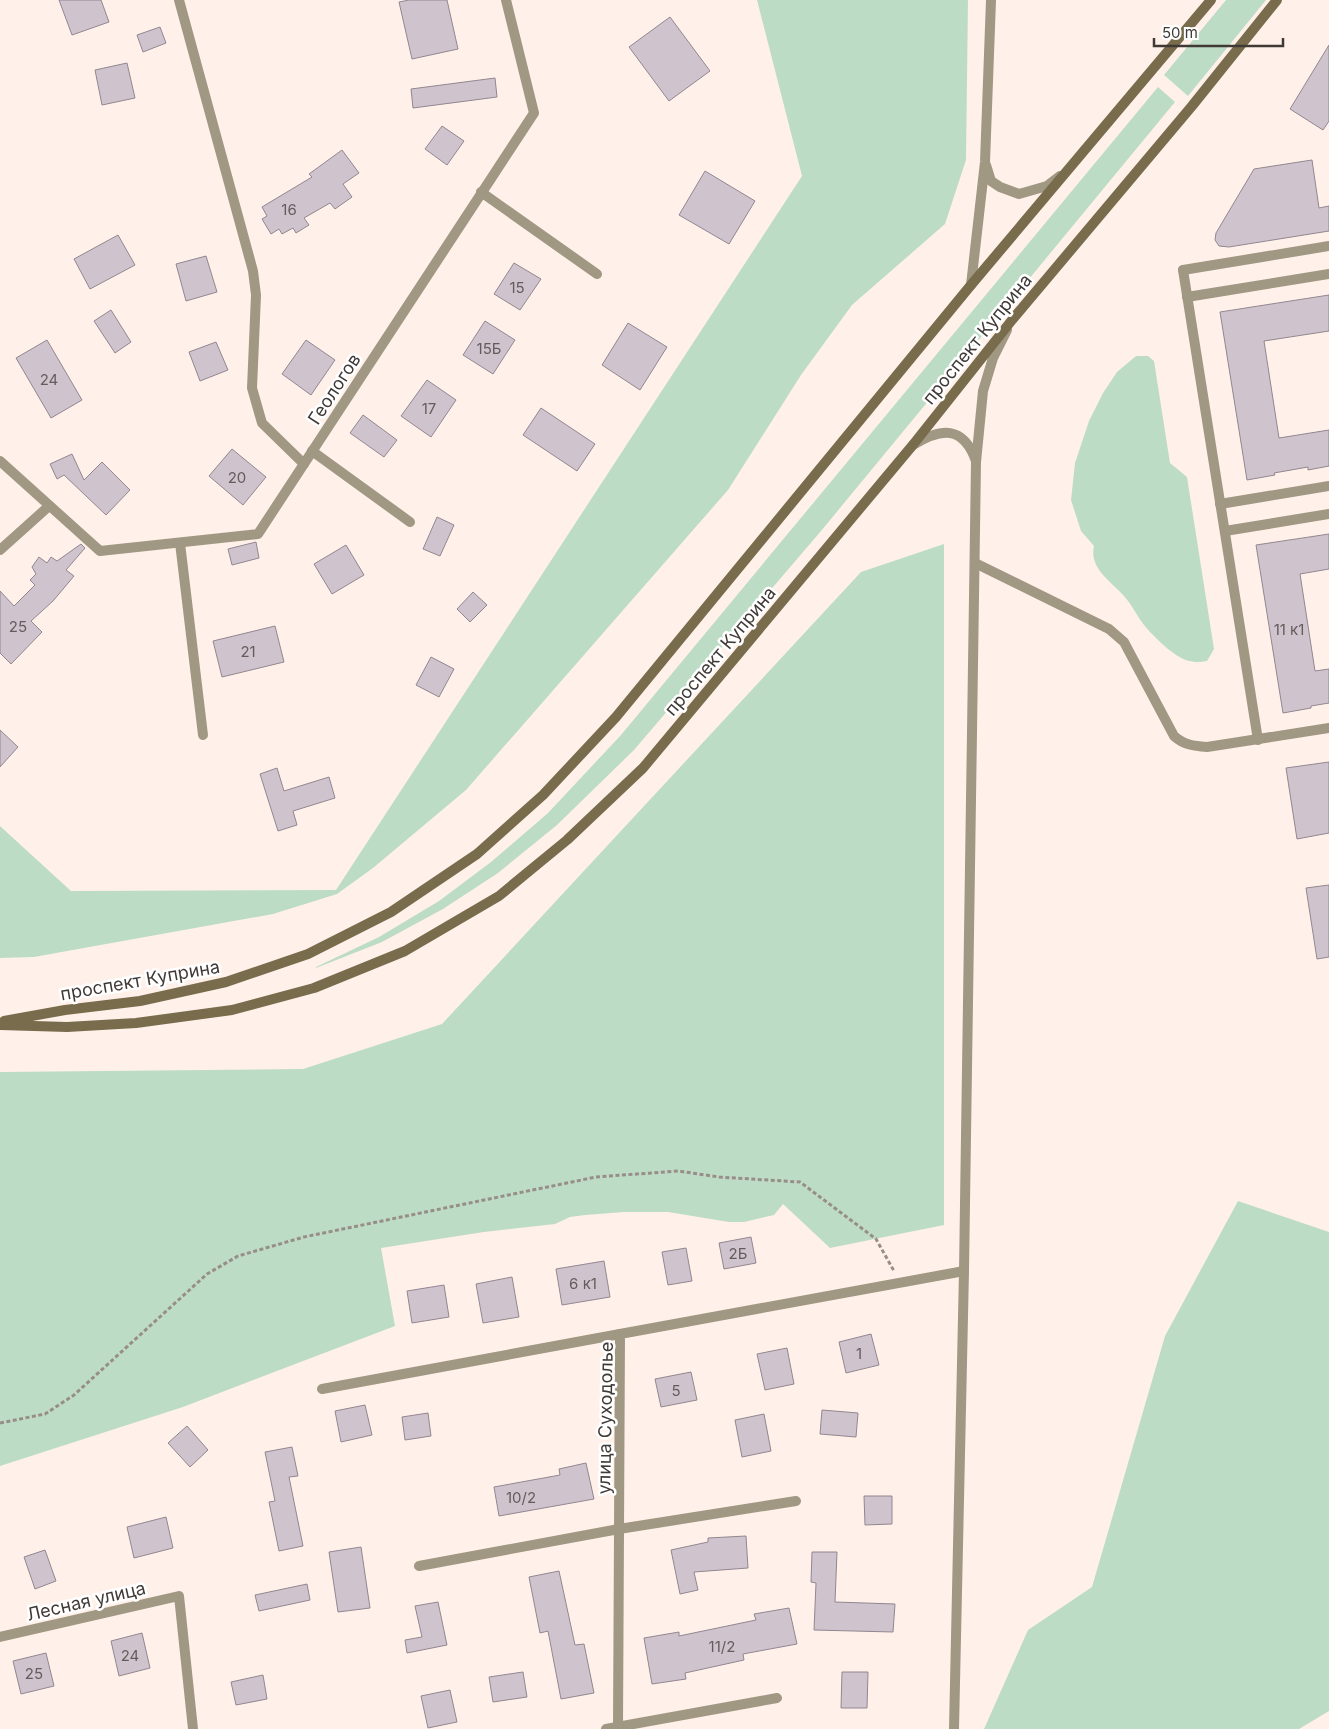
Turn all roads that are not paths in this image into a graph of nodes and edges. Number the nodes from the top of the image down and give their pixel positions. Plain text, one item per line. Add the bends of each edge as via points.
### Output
1 (179, 0) edge
2 (506, 0) edge
3 (991, 0) edge
4 (1211, 0) edge
5 (1277, 0) edge
6 (985, 162) junction
7 (1070, 168) junction
8 (481, 192) junction
9 (1329, 246) edge
10 (597, 274) dead end
11 (1329, 274) edge
12 (971, 285) junction
13 (1187, 297) junction
14 (1012, 320) junction
15 (912, 446) junction
16 (312, 451) junction
17 (0, 461) edge
18 (976, 462) junction
19 (304, 464) junction
20 (1329, 486) edge
21 (1220, 504) junction
22 (49, 506) junction
23 (1329, 514) edge
24 (410, 522) dead end
25 (1225, 531) junction
26 (180, 542) junction
27 (0, 550) edge
28 (975, 563) junction
29 (1329, 728) edge
30 (203, 735) dead end
31 (1258, 740) junction
32 (0, 1023) edge
33 (964, 1271) junction
34 (620, 1334) junction
35 (322, 1389) dead end
36 (796, 1502) dead end
37 (619, 1529) junction
38 (420, 1566) dead end
39 (0, 1637) edge
40 (777, 1698) dead end
41 (618, 1728) edge
42 (192, 1729) edge
43 (606, 1729) edge
44 (954, 1729) edge

1 - 19 street via 253,271 256,295 252,388 262,423
2 - 8 street, Геологов via 534,112
3 - 6 street
4 - 7 main road, проспект Куприна
5 - 14 main road, проспект Куприна
6 - 7 street via 991,181 1019,194 1047,186
6 - 12 street
7 - 12 main road, проспект Куприна
8 - 10 street
8 - 16 street, Геологов
9 - 13 street via 1183,270
11 - 13 street
12 - 32 main road, проспект Куприна via 616,718 543,795 477,854 391,912 308,954 226,982 140,1001 65,1010
13 - 21 street
14 - 15 main road, проспект Куприна
14 - 18 street via 993,358 983,391
15 - 18 street via 928,436 956,433 966,441
15 - 32 main road, проспект Куприна via 643,768 567,840 499,896 405,951 314,988 232,1010 136,1023 67,1027
16 - 19 street, Геологов
16 - 24 street
17 - 22 street, Геологов
18 - 28 street
19 - 26 street, Геологов via 258,534
20 - 21 street
21 - 25 street
22 - 26 street, Геологов via 100,551
22 - 27 street
23 - 25 street
25 - 31 street
26 - 30 street
28 - 31 street via 1117,634 1180,742 1207,747
28 - 33 street
29 - 31 street
33 - 34 street, улица Суходолье
33 - 44 street
34 - 35 street
34 - 37 street, улица Суходолье
36 - 37 street
37 - 38 street
37 - 41 street, улица Суходолье
39 - 42 street, Лесная улица via 179,1596
40 - 41 street
41 - 43 street

